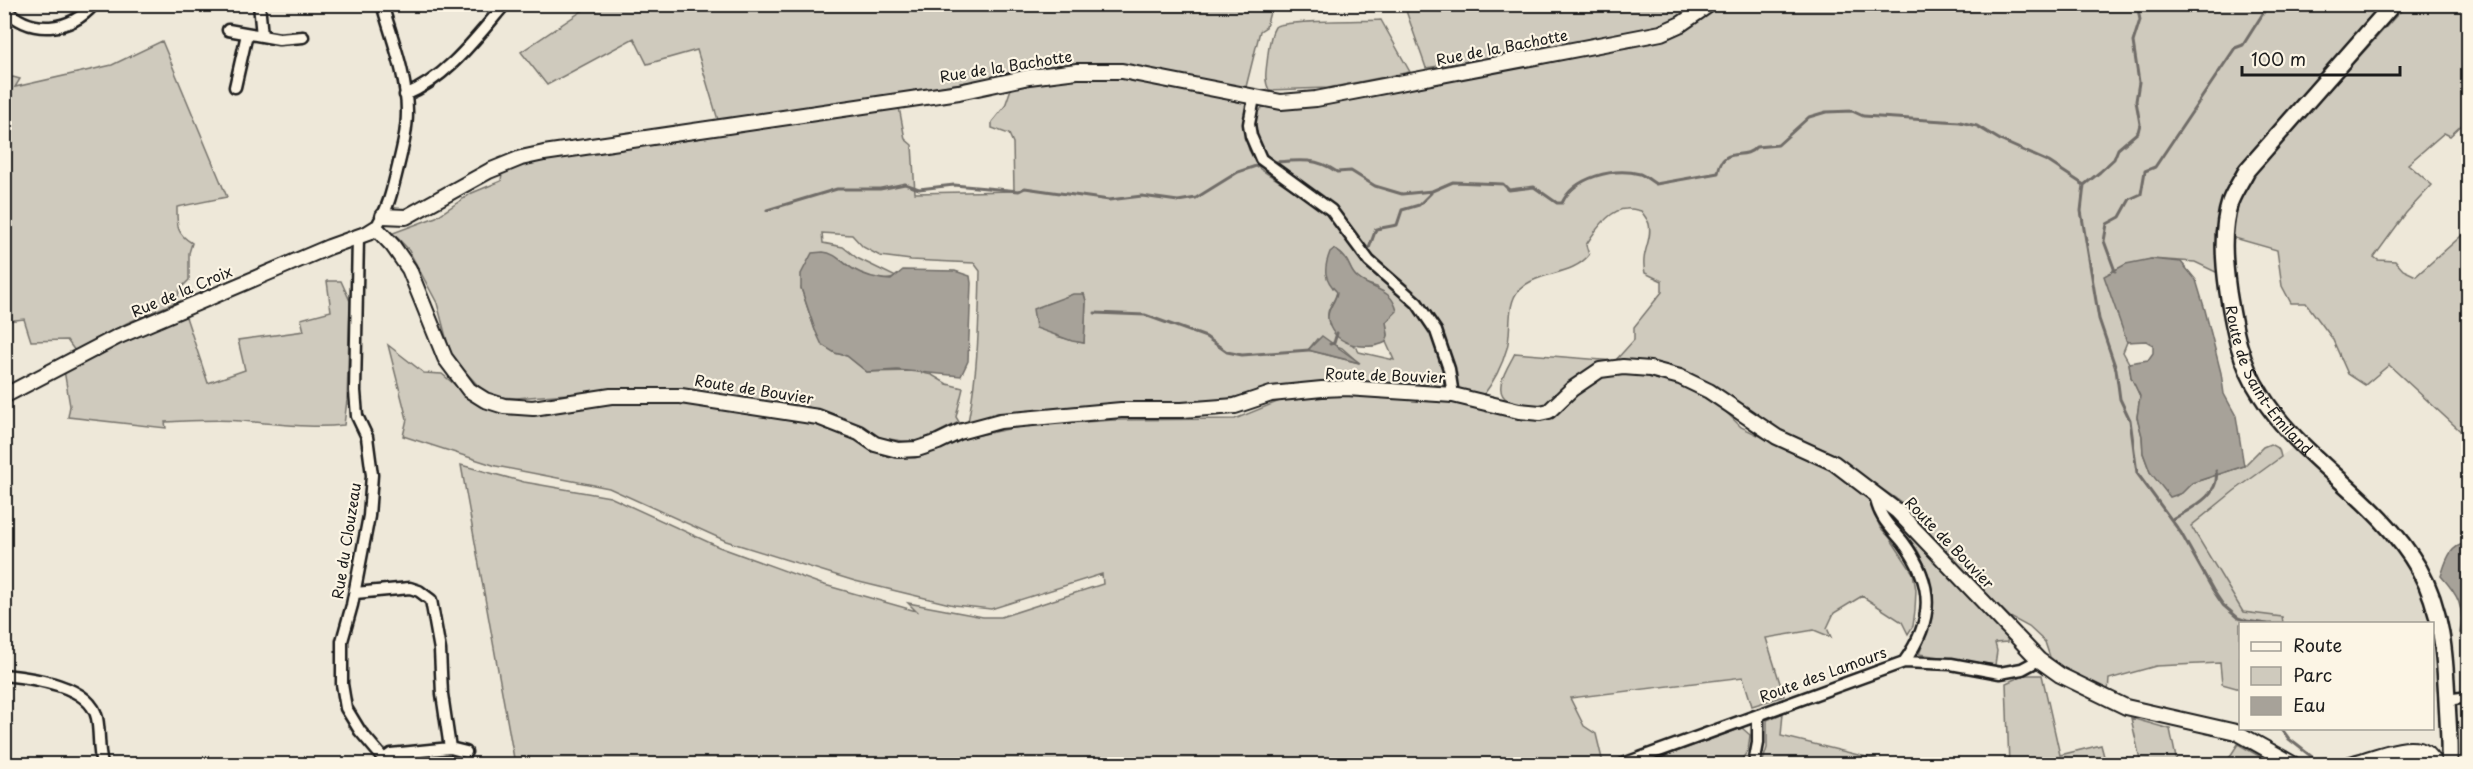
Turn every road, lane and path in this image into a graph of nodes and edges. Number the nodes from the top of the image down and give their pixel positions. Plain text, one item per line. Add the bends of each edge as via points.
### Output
1 (94, 4) edge
2 (259, 4) edge
3 (382, 4) edge
4 (505, 4) edge
5 (1710, 4) edge
6 (2393, 4) edge
7 (4, 8) edge
8 (228, 30) dead end
9 (247, 34) junction
10 (262, 36) junction
11 (303, 37) dead end
12 (235, 87) dead end
13 (405, 95) junction
14 (1254, 98) junction
15 (379, 222) junction
16 (358, 237) junction
17 (1453, 395) junction
18 (4, 396) edge
19 (1875, 495) junction
20 (355, 593) junction
21 (2039, 660) junction
22 (1904, 662) junction
23 (4, 675) edge
24 (2469, 697) edge
25 (2447, 700) junction
26 (1758, 715) junction
27 (450, 748) junction
28 (466, 752) dead end
29 (386, 762) edge
30 (102, 765) edge
31 (1623, 765) edge
32 (1754, 765) edge
33 (2293, 765) edge
34 (2350, 765) edge
35 (2435, 765) edge
36 (2449, 765) edge

1 - 7 street via 74,22 46,27 33,26
2 - 10 street
3 - 13 street
4 - 13 street via 446,68
5 - 14 street, Rue de la Bachotte via 1661,33 1627,41 1316,99 1281,102
6 - 25 main road, Route de Saint-Émiland via 2247,170 2231,201 2225,224 2227,281 2239,350 2261,396 2298,440 2392,532 2427,586 2444,639
8 - 9 street
9 - 10 street
9 - 12 street
10 - 11 street
13 - 15 street via 405,138
14 - 15 street, Rue de la Bachotte via 1122,71 1051,74 959,92 521,158 489,171 406,218
14 - 17 street via 1251,136 1261,159 1331,210 1369,261 1417,303 1436,331
15 - 16 street, Rue de la Croix
15 - 17 street, Route de Bouvier via 409,268 445,358 459,379 485,400 504,406 533,408 611,396 681,396 819,417 859,433 874,444 898,450 916,449 959,432 1000,422 1121,410 1235,406 1271,394 1346,387
16 - 18 street, Rue de la Croix via 139,327
16 - 20 street, Rue du Clouzeau via 355,391 372,475
17 - 19 street, Route de Bouvier via 1519,411 1549,411 1600,370 1650,369 1680,377 1708,391 1777,437 1834,464
19 - 21 street, Route de Bouvier via 1897,511
19 - 22 street via 1884,521 1904,543 1927,591 1925,624
20 - 27 street via 410,588 431,600
20 - 29 street, Rue du Clouzeau via 342,641 346,708
21 - 22 street, Route des Lamours via 2022,669 2000,673 1928,661
21 - 33 street, Route de Bouvier via 2060,675 2126,707 2236,732
22 - 26 street, Route des Lamours
23 - 30 street via 45,681 88,701 97,716
24 - 25 street
25 - 36 main road, Route de Saint-Émiland
26 - 31 street, Route des Lamours
26 - 32 street
27 - 28 street
27 - 29 street via 391,754
34 - 35 street via 2405,750 2427,754

